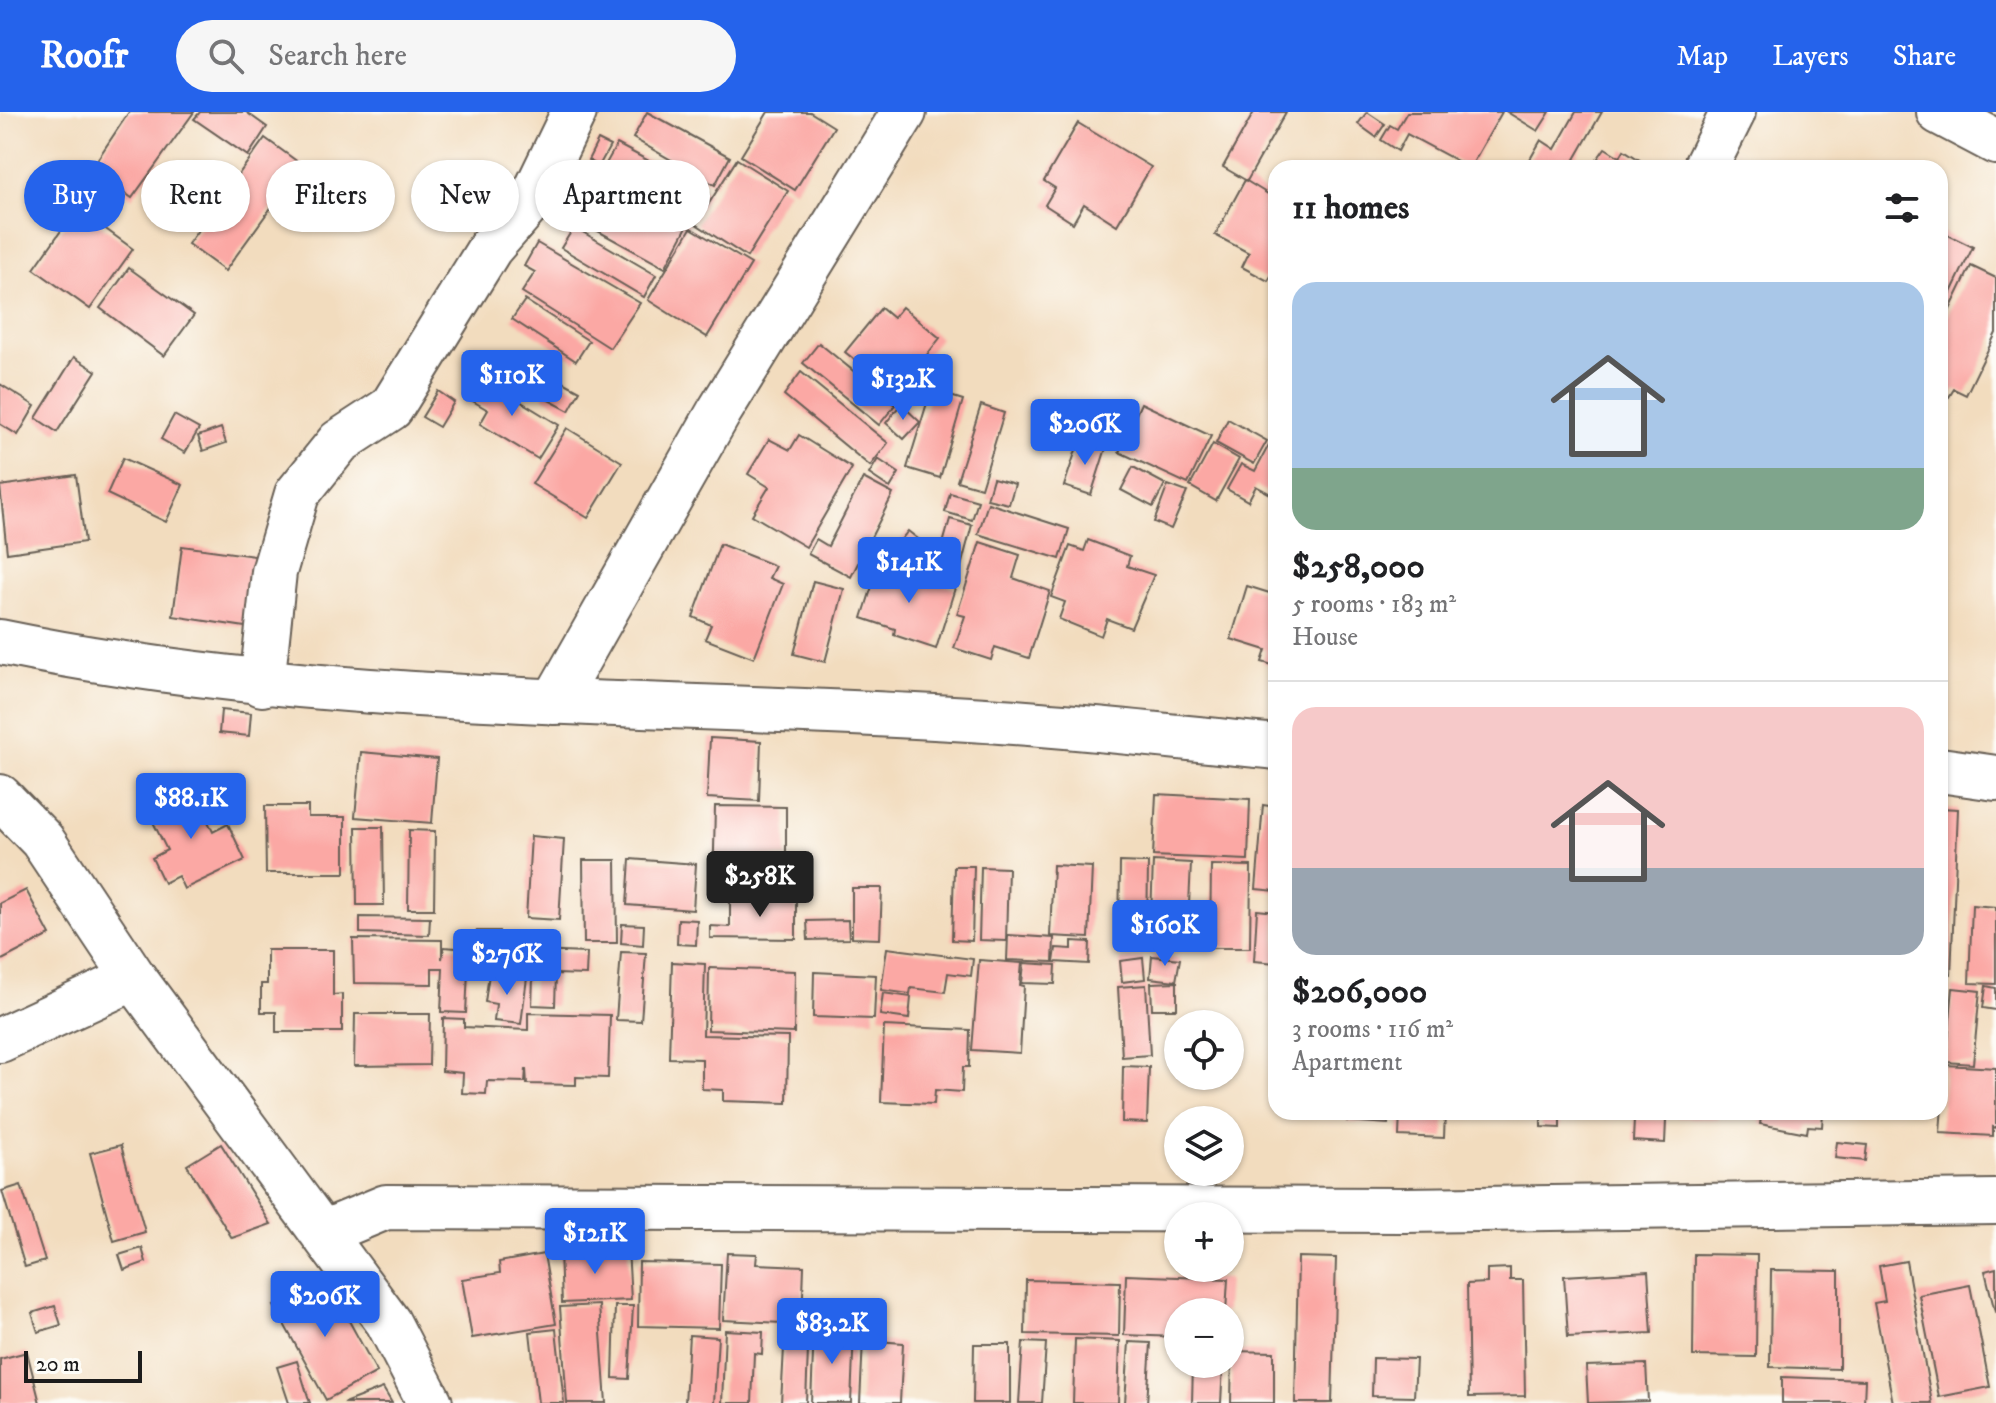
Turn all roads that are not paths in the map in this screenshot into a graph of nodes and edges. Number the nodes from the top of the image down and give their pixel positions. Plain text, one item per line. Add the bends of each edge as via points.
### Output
1 (574, 112) edge
2 (904, 112) edge
3 (1733, 112) edge
4 (1939, 112) edge
5 (1996, 142) edge
6 (1709, 160) edge
7 (0, 642) edge
8 (262, 684) junction
9 (554, 702) junction
10 (1268, 746) edge
11 (1948, 771) edge
12 (1996, 778) edge
13 (0, 797) edge
14 (134, 978) junction
15 (0, 1040) edge
16 (1996, 1202) edge
17 (323, 1233) junction
18 (430, 1403) edge

1 - 8 street via 531,201 490,248 391,408 339,442 297,494 274,572
2 - 9 street via 719,412
3 - 6 street
4 - 5 street
7 - 8 street
8 - 9 street
9 - 10 street via 1001,721
11 - 12 street
13 - 14 street via 42,840
14 - 15 street
14 - 17 street
16 - 17 street via 1404,1210 386,1207
17 - 18 street via 388,1322

